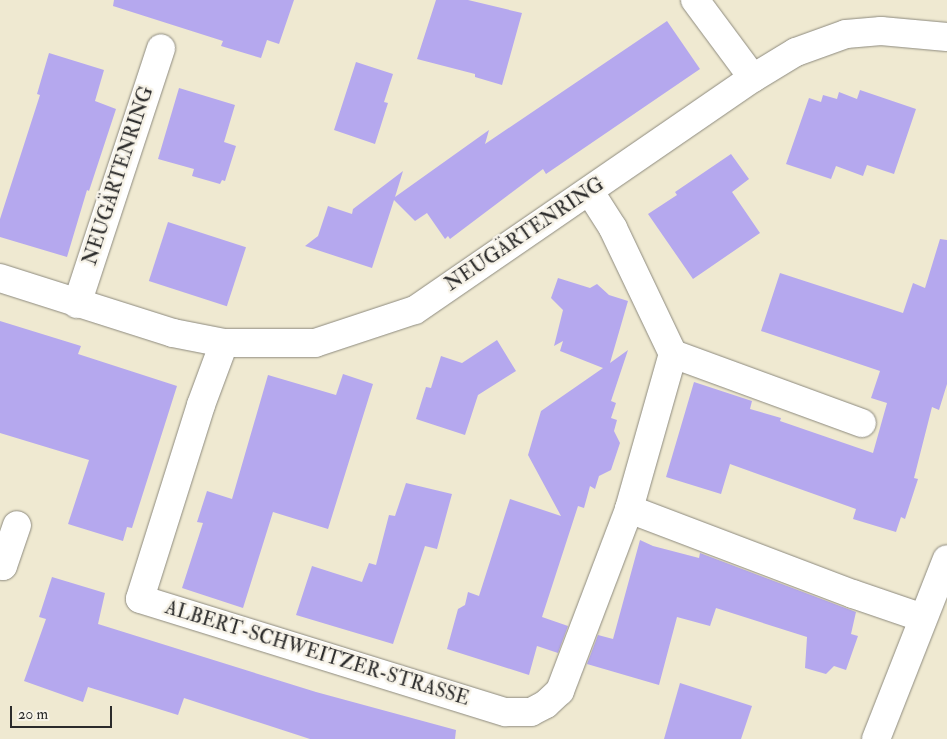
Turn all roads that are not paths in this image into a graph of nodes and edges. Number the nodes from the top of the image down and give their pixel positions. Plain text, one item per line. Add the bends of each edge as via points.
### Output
1 (695, 0) edge
2 (947, 37) edge
3 (161, 48) dead end
4 (753, 78) junction
5 (590, 192) junction
6 (0, 278) edge
7 (77, 304) junction
8 (224, 343) junction
9 (673, 354) junction
10 (862, 423) dead end
11 (629, 509) junction
12 (17, 525) dead end
13 (0, 565) edge
14 (945, 572) edge
15 (923, 618) junction
16 (876, 739) edge

1 - 4 street
2 - 4 street, NEUGÄRTENRING via 881,31 846,34 796,52
3 - 7 street, NEUGÄRTENRING
4 - 5 street, NEUGÄRTENRING
5 - 8 street, NEUGÄRTENRING via 416,310 315,343
5 - 9 street via 613,228
6 - 7 street, NEUGÄRTENRING
7 - 8 street, NEUGÄRTENRING via 173,333
8 - 11 street, ALBERT-SCHWEITZER-STRASSE via 140,599 506,712 531,712 560,691
9 - 10 street
9 - 11 street, ALBERT-SCHWEITZER-STRASSE
11 - 15 street
12 - 13 street via 3,566
14 - 15 street
15 - 16 street

